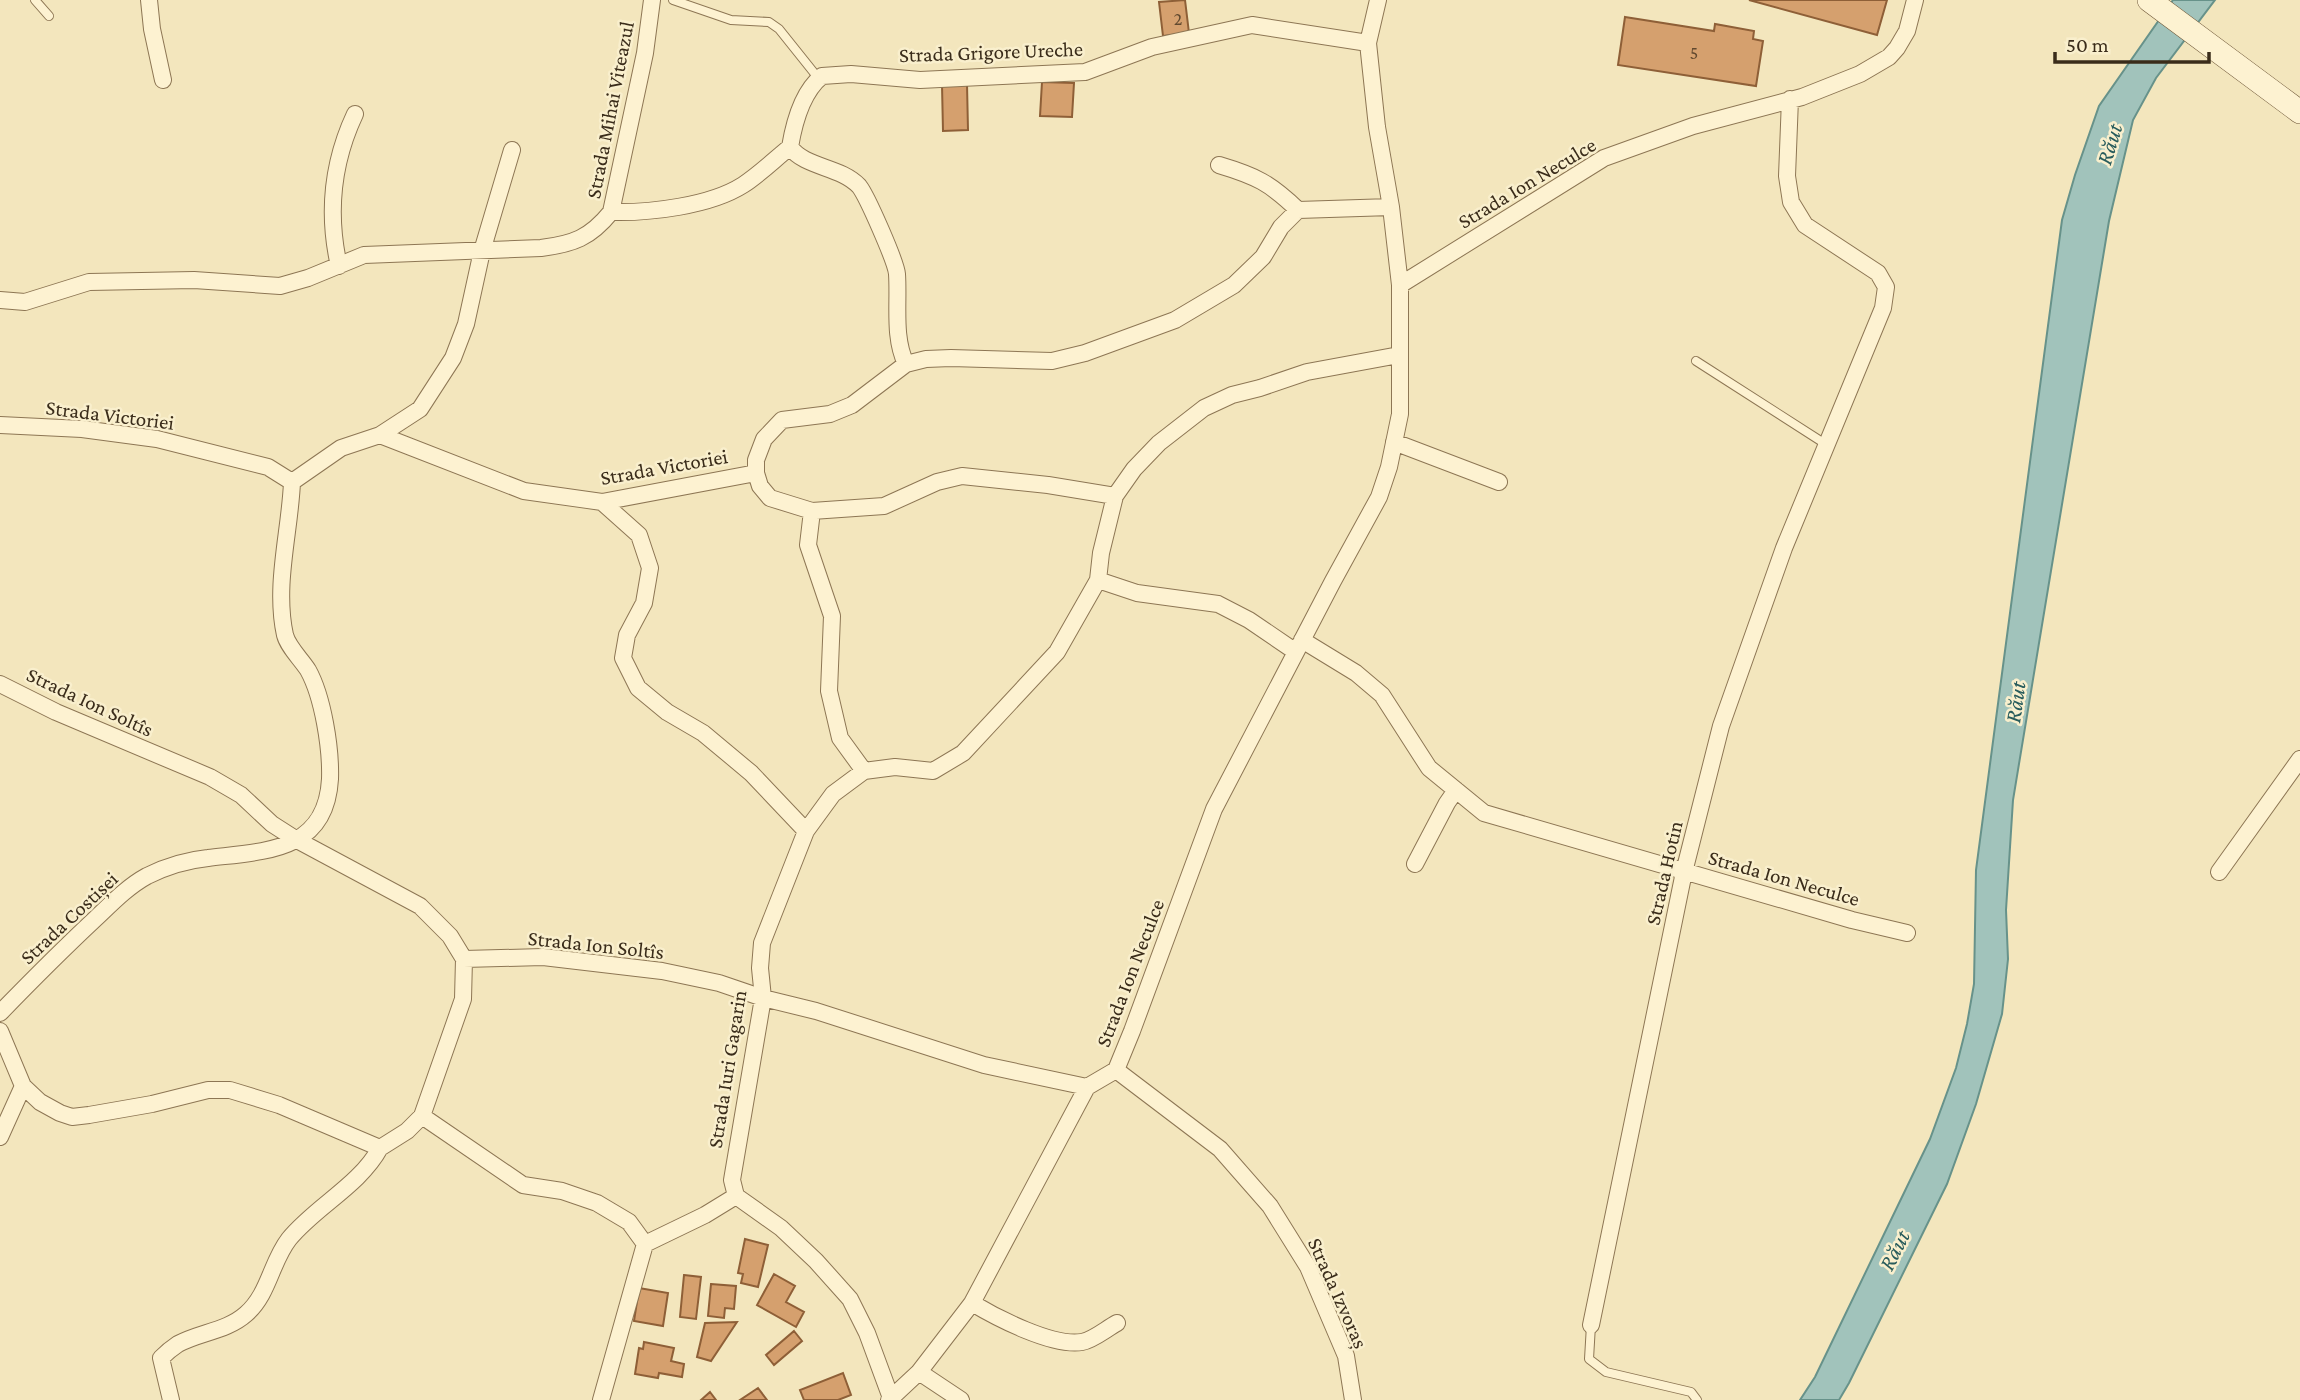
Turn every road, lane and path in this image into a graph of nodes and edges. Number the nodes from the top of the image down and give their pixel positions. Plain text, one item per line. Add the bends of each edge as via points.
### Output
1 (35, 0) edge
2 (149, 0) edge
3 (652, 0) edge
4 (673, 0) edge
5 (1378, 0) edge
6 (1915, 0) edge
7 (2149, 0) edge
8 (49, 16) dead end
9 (1368, 43) junction
10 (819, 79) junction
11 (163, 80) dead end
12 (1790, 99) junction
13 (2300, 112) edge
14 (355, 114) dead end
15 (790, 147) junction
16 (512, 150) dead end
17 (1219, 165) dead end
18 (1391, 207) junction
19 (1298, 211) junction
20 (611, 212) junction
21 (482, 251) junction
22 (339, 266) junction
23 (1400, 285) junction
24 (0, 300) edge
25 (1399, 355) junction
26 (1696, 361) dead end
27 (906, 364) junction
28 (0, 425) edge
29 (380, 435) junction
30 (1394, 442) junction
31 (1826, 445) junction
32 (755, 472) junction
33 (292, 482) junction
34 (1499, 482) dead end
35 (1115, 496) junction
36 (602, 502) junction
37 (812, 511) junction
38 (1098, 580) junction
39 (1299, 646) junction
40 (0, 684) edge
41 (2300, 759) edge
42 (864, 771) junction
43 (1456, 790) junction
44 (806, 831) junction
45 (297, 840) junction
46 (1415, 864) dead end
47 (1684, 872) junction
48 (2219, 872) dead end
49 (1907, 933) dead end
50 (464, 959) junction
51 (763, 998) junction
52 (0, 1013) edge
53 (0, 1031) edge
54 (1115, 1069) junction
55 (23, 1086) junction
56 (1087, 1087) junction
57 (422, 1116) junction
58 (0, 1137) edge
59 (380, 1148) junction
60 (736, 1196) junction
61 (645, 1244) junction
62 (972, 1303) junction
63 (1116, 1323) dead end
64 (1591, 1325) joint
65 (919, 1372) junction
66 (890, 1399) edge
67 (171, 1400) edge
68 (601, 1400) edge
69 (961, 1400) edge
70 (1353, 1400) edge
71 (1697, 1400) edge

1 - 8 lane
2 - 11 street
3 - 20 street, Strada Mihai Viteazul
4 - 10 lane via 731,20 769,22
5 - 9 street
6 - 12 street, Strada Ion Neculce via 1907,32 1889,57 1860,74
7 - 13 main road
9 - 10 street, Strada Grigore Ureche via 1252,25 1152,47 1085,72 920,79 851,74
9 - 18 street
10 - 15 street via 802,106
12 - 23 street, Strada Ion Neculce via 1693,126 1604,158
12 - 31 street, Strada Hotin via 1787,176 1791,202 1805,225 1878,272 1886,287 1883,308
14 - 22 street via 337,161 331,210
15 - 20 street via 726,194 667,209
15 - 27 street via 859,187 897,270 900,352
16 - 21 street
17 - 19 street via 1252,175 1276,189
18 - 19 street
18 - 23 street
19 - 27 street, Strada Victoriei via 1281,227 1263,257 1234,285 1175,320 1125,340 1052,361 951,358
20 - 21 street, Strada Mihai Viteazul via 601,225 569,244
21 - 22 street, Strada Mihai Viteazul via 364,255
21 - 29 street via 466,324 453,358 420,409
22 - 24 street, Strada Mihai Viteazul via 280,286 194,280 89,282 25,302
23 - 25 street, Strada Ion Neculce
25 - 30 street, Strada Ion Neculce via 1400,414
25 - 35 street via 1307,372 1204,408 1159,443
26 - 31 lane
27 - 32 street, Strada Victoriei via 852,405 830,414 782,421 764,439
28 - 33 street, Strada Victoriei via 157,439 268,467
29 - 33 street via 341,447
29 - 36 street, Strada Victoriei via 524,491
30 - 34 street
30 - 39 street, Strada Ion Neculce via 1379,496
31 - 47 street, Strada Hotin via 1721,726
32 - 36 street, Strada Victoriei
32 - 37 street, Strada Victoriei via 770,498
33 - 45 street via 281,592 286,637 309,673 324,719 330,780 324,811
35 - 37 street, Strada Victoriei via 962,476 884,506
35 - 38 street
36 - 44 street via 639,535 650,568 644,603 627,635 623,658 638,688 751,773
37 - 42 street via 808,545 832,616 829,691 840,738
38 - 39 street via 1137,593 1218,604
38 - 42 street via 1057,652 963,753 933,771 895,767
39 - 43 street, Strada Ion Neculce via 1356,673 1382,695 1429,768
39 - 54 street, Strada Ion Neculce via 1214,808
40 - 45 street, Strada Ion Soltîs via 210,777 241,795
41 - 48 street
42 - 44 street, Strada Iuri Gagarin via 833,794
43 - 46 street
43 - 47 street, Strada Ion Neculce via 1484,813
44 - 51 street, Strada Iuri Gagarin via 762,943
45 - 50 street, Strada Ion Soltîs via 420,906 450,936
45 - 52 street, Strada Costișei via 256,853 184,863 148,876 124,892
47 - 49 street, Strada Ion Neculce
47 - 64 street, Strada Hotin
50 - 51 street, Strada Ion Soltîs via 543,957 663,971
50 - 57 street via 463,999
51 - 56 street, Strada Ion Soltîs via 984,1065
51 - 60 street, Strada Iuri Gagarin via 733,1166
53 - 55 street
54 - 56 street, Strada Ion Neculce
54 - 70 street, Strada Izvoraș via 1220,1149 1270,1206 1308,1267 1346,1356
55 - 58 street
55 - 59 street via 40,1102 72,1117 208,1090 230,1090 279,1104
56 - 62 street, Strada Ion Neculce
57 - 59 street
57 - 61 street via 523,1185 597,1203 629,1222
59 - 67 street via 364,1171 289,1239 262,1295 247,1313 228,1326 176,1345 161,1358
60 - 61 street
60 - 66 street via 781,1228 850,1299
61 - 68 street
62 - 63 street via 1053,1339 1084,1342
62 - 65 street, Strada Ion Neculce
64 - 71 lane via 1589,1359 1606,1372 1690,1392
65 - 66 street, Strada Ion Neculce
65 - 69 street

